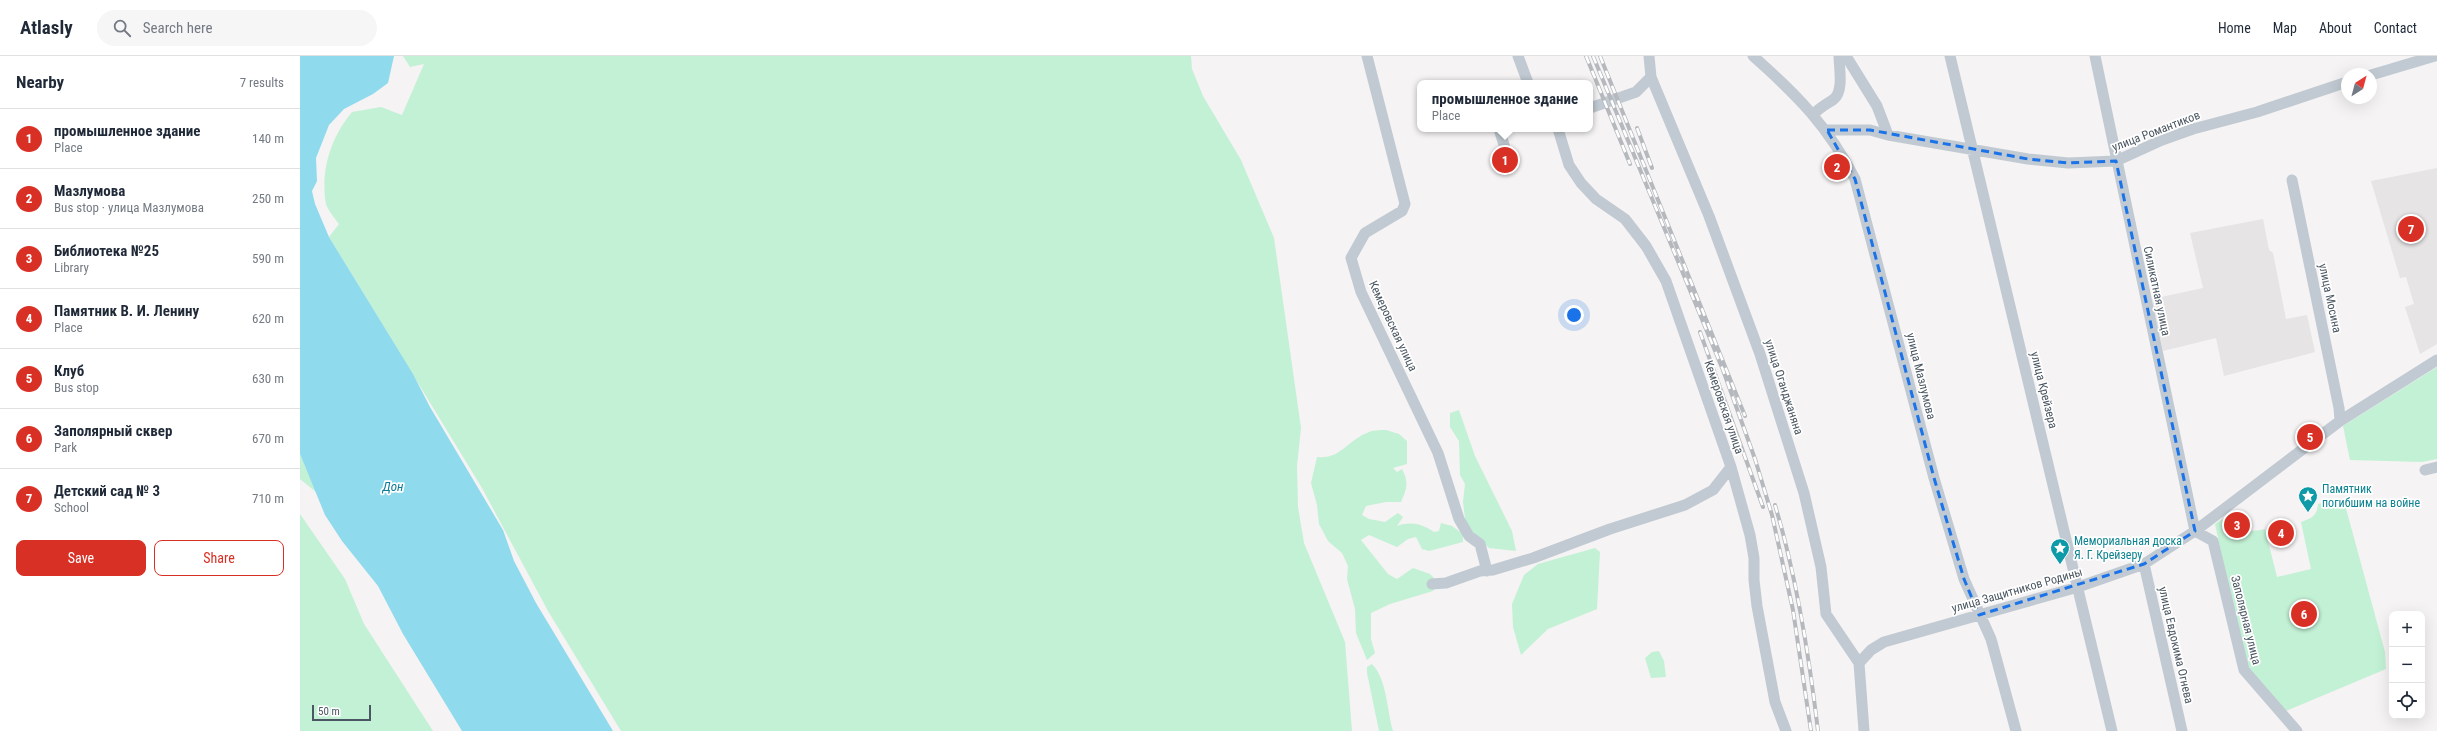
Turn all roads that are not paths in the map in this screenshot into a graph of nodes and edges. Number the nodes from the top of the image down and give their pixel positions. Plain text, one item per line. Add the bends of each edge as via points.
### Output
1 (1366, 56) edge
2 (1518, 56) edge
3 (1649, 56) edge
4 (1753, 56) edge
5 (1839, 56) edge
6 (1846, 56) edge
7 (1950, 56) edge
8 (2095, 56) edge
9 (2435, 56) edge
10 (2377, 73) edge
11 (1651, 77) junction
12 (1527, 80) edge
13 (2341, 84) edge
14 (1593, 107) edge
15 (1814, 114) junction
16 (1827, 130) junction
17 (1500, 132) edge
18 (1559, 132) edge
19 (1888, 135) junction
20 (1972, 149) junction
21 (1506, 152) dead end
22 (2116, 161) junction
23 (2292, 180) dead end
24 (2437, 360) edge
25 (2340, 421) junction
26 (1732, 467) junction
27 (2437, 467) edge
28 (2425, 470) dead end
29 (2195, 532) junction
30 (2144, 564) junction
31 (1487, 571) junction
32 (1432, 584) dead end
33 (2078, 587) junction
34 (1979, 615) junction
35 (1859, 664) junction
36 (1786, 731) edge
37 (1864, 731) edge
38 (2016, 731) edge
39 (2112, 731) edge
40 (2182, 731) edge
41 (2297, 731) edge

1 - 31 street, Кемеровская улица via 1405,204 1402,212 1366,232 1351,258 1361,292 1438,453 1459,519 1469,536 1480,544
2 - 12 street
3 - 11 street, улица Оганджаняна
4 - 15 street, улица Мазлумова
5 - 15 street via 1840,91 1834,99 1823,104
6 - 19 street via 1877,106
7 - 20 street, улица Крейзера
8 - 22 street, Силикатная улица
9 - 10 street
11 - 14 street via 1636,92
11 - 35 street, улица Оганджаняна via 1709,216 1760,354 1804,493 1821,567 1826,614 1849,645
13 - 22 street, улица Романтиков via 2257,112 2193,129
15 - 16 street, улица Мазлумова
16 - 19 street, улица Романтиков via 1870,130
16 - 34 street, улица Мазлумова via 1855,179 1934,478 1964,579
17 - 21 street
18 - 26 street, Кемеровская улица via 1569,165 1581,183 1596,199 1625,219 1646,246 1666,281
19 - 20 street, улица Романтиков
20 - 22 street, улица Романтиков via 2068,163
20 - 33 street, улица Крейзера
22 - 29 street, Силикатная улица
23 - 25 street, улица Мосина
24 - 25 street, улица Защитников Родины
25 - 29 street, улица Защитников Родины
26 - 31 street via 1712,490 1686,505 1610,529 1533,558
26 - 36 street, Кемеровская улица via 1750,535 1757,606 1775,702
27 - 28 street
29 - 30 street, улица Защитников Родины
29 - 41 street, Заполярная улица via 2213,541 2244,670
30 - 33 street, улица Защитников Родины
30 - 40 street, улица Евдокима Огнева
31 - 32 street
33 - 34 street, улица Защитников Родины
33 - 39 street, улица Крейзера
34 - 35 street, улица Защитников Родины via 1884,642 1871,650
34 - 38 street, улица Мазлумова via 1991,639
35 - 37 street, улица Оганджаняна

